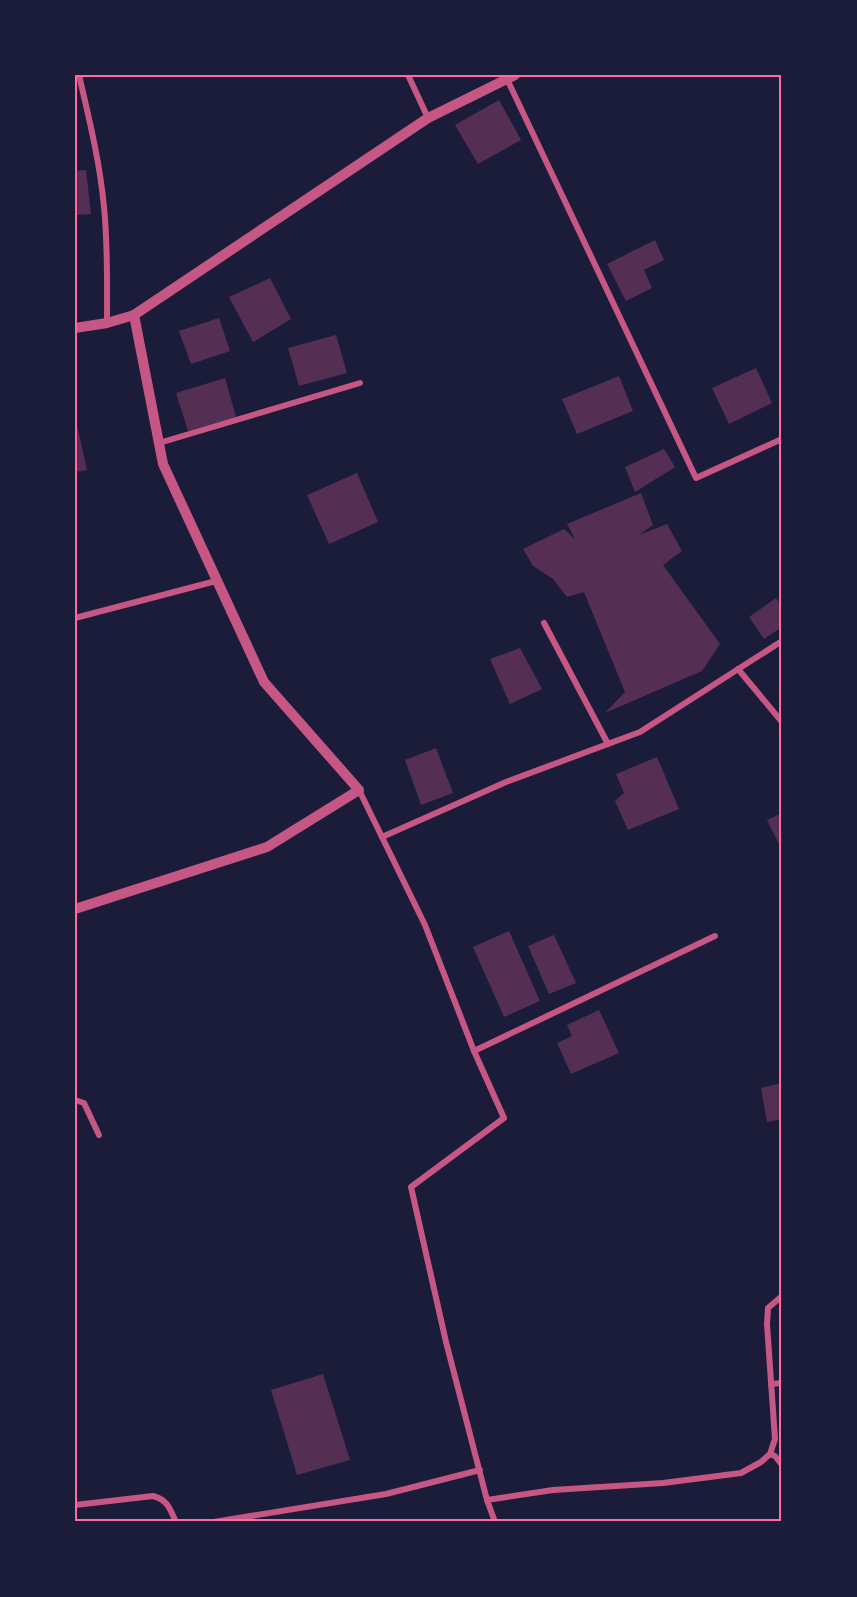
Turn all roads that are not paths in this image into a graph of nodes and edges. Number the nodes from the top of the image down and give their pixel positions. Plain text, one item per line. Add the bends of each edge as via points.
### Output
1 (79, 75) edge
2 (408, 75) edge
3 (511, 77) edge
4 (428, 118) junction
5 (134, 315) junction
6 (107, 323) junction
7 (75, 328) edge
8 (360, 383) dead end
9 (782, 439) edge
10 (159, 443) junction
11 (216, 580) junction
12 (75, 618) edge
13 (544, 623) dead end
14 (782, 641) edge
15 (738, 669) junction
16 (782, 722) edge
17 (608, 744) junction
18 (359, 790) junction
19 (382, 837) junction
20 (75, 909) edge
21 (714, 936) dead end
22 (474, 1051) junction
23 (75, 1100) edge
24 (99, 1135) dead end
25 (782, 1296) edge
26 (782, 1383) edge
27 (771, 1384) junction
28 (770, 1454) junction
29 (782, 1465) edge
30 (480, 1470) junction
31 (488, 1500) junction
32 (75, 1505) edge
33 (176, 1522) edge
34 (214, 1522) edge
35 (495, 1522) edge

1 - 6 street via 104,207
2 - 4 street
3 - 4 street
3 - 9 street via 696,478
4 - 5 street
5 - 6 street
5 - 10 street
6 - 7 street
8 - 10 street
10 - 11 street via 163,464
11 - 12 street
11 - 18 street via 264,682
13 - 17 street
14 - 15 street
15 - 16 street
15 - 17 street via 640,732
17 - 19 street via 506,782
18 - 19 street
18 - 20 street via 267,847
19 - 22 street via 425,925
21 - 22 street
22 - 30 street via 504,1118 411,1186
23 - 24 street via 84,1104
25 - 27 street via 768,1308
26 - 27 street
27 - 28 street via 775,1439
28 - 29 street
28 - 31 street via 741,1473 553,1490
30 - 31 street
30 - 34 street via 386,1494
31 - 35 street
32 - 33 street via 153,1496 162,1499

